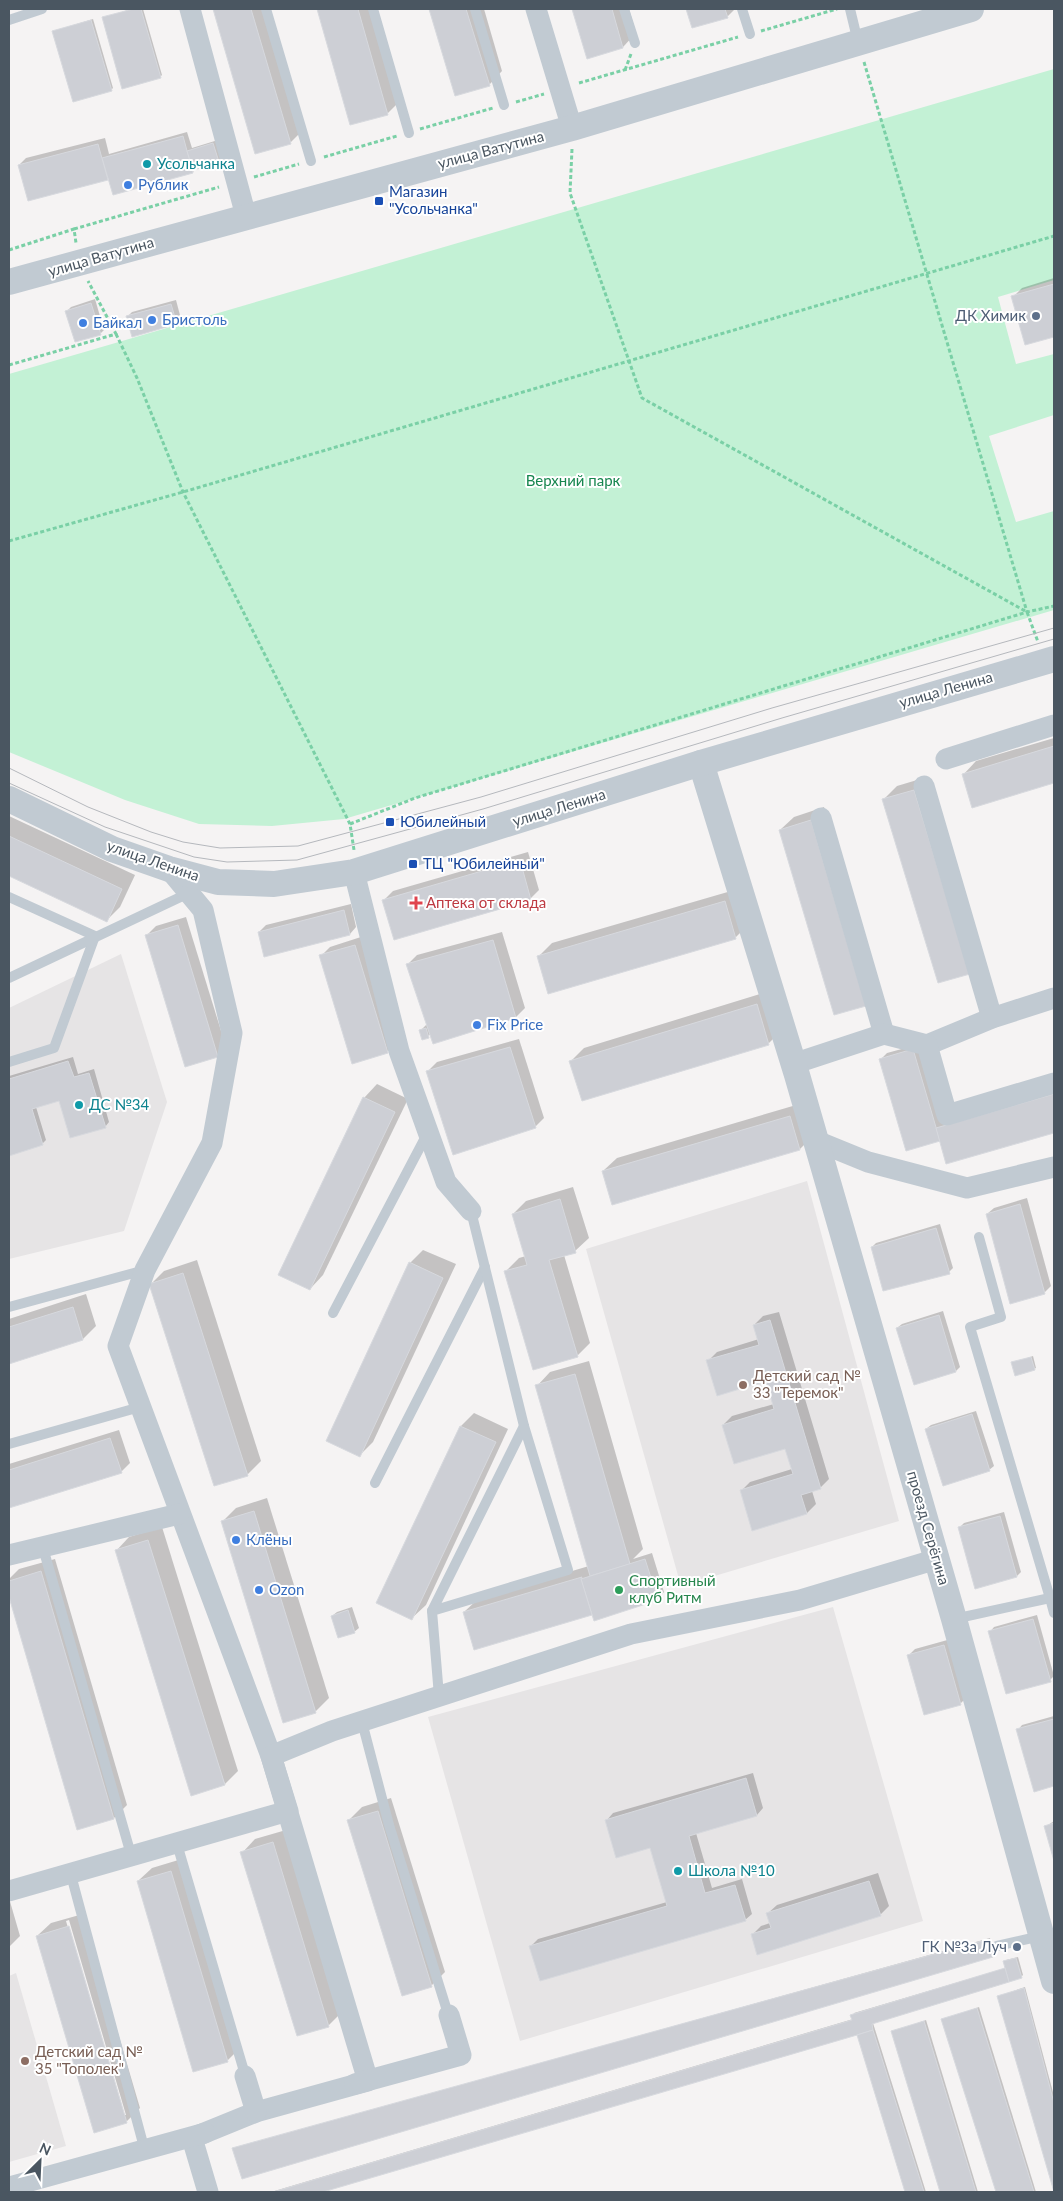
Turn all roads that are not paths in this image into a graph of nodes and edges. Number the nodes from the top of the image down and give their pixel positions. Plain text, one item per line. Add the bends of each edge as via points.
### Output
1 (42, 9) edge
2 (190, 9) edge
3 (266, 9) edge
4 (373, 9) edge
5 (475, 9) edge
6 (536, 9) edge
7 (624, 9) edge
8 (742, 9) edge
9 (850, 9) edge
10 (971, 9) edge
11 (9, 20) edge
12 (750, 34) road end
13 (858, 42) junction
14 (635, 43) dead end
15 (504, 105) road end
16 (572, 128) junction
17 (409, 133) road end
18 (310, 161) road end
19 (246, 216) junction
20 (9, 282) edge
21 (1050, 660) edge
22 (1054, 726) edge
23 (946, 759) dead end
24 (701, 763) junction
25 (924, 786) dead end
26 (9, 799) edge
27 (821, 818) dead end
28 (170, 869) junction
29 (354, 872) junction
30 (189, 892) junction
31 (9, 897) edge
32 (95, 936) junction
33 (9, 978) edge
34 (1054, 998) edge
35 (992, 1018) junction
36 (884, 1034) junction
37 (927, 1045) junction
38 (9, 1062) edge
39 (795, 1070) junction
40 (1054, 1083) edge
41 (428, 1133) junction
42 (814, 1140) junction
43 (1054, 1167) edge
44 (471, 1211) joint
45 (979, 1237) dead end
46 (485, 1267) junction
47 (145, 1270) junction
48 (9, 1307) edge
49 (332, 1313) dead end
50 (140, 1407) junction
51 (524, 1426) junction
52 (9, 1444) edge
53 (375, 1483) dead end
54 (179, 1514) junction
55 (43, 1548) junction
56 (9, 1555) edge
57 (937, 1559) junction
58 (1052, 1598) edge
59 (432, 1611) junction
60 (1054, 1613) edge
61 (954, 1619) junction
62 (439, 1696) junction
63 (362, 1722) junction
64 (271, 1756) junction
65 (288, 1811) junction
66 (177, 1844) junction
67 (132, 1858) junction
68 (71, 1875) junction
69 (9, 1890) edge
70 (1043, 1931) junction
71 (997, 1946) dead end
72 (1054, 1981) edge
73 (368, 2080) junction
74 (256, 2112) junction
75 (192, 2138) junction
76 (145, 2151) junction
77 (9, 2188) edge
78 (208, 2192) edge

1 - 11 lane
2 - 19 street
3 - 18 lane
4 - 17 lane
5 - 15 lane
6 - 16 street
7 - 14 lane
8 - 12 lane
9 - 13 lane
10 - 13 street, улица Ватутина
13 - 16 street, улица Ватутина
16 - 19 street, улица Ватутина
19 - 20 street, улица Ватутина
21 - 24 street, улица Ленина
22 - 23 street
24 - 29 street, улица Ленина
24 - 39 street, проезд Серёгина
25 - 35 street
26 - 28 street, улица Ленина via 112,849
27 - 36 street
28 - 29 street, улица Ленина via 218,882 274,884
28 - 30 street
29 - 41 street via 398,1051
30 - 32 lane
30 - 47 street via 202,910 232,1033 212,1143
31 - 32 lane
32 - 33 lane
32 - 38 lane via 54,1048
34 - 35 street
35 - 37 street
36 - 37 street
36 - 39 street
37 - 40 street via 947,1115
39 - 42 street, проезд Серёгина
41 - 44 street via 446,1182
41 - 49 lane
42 - 43 street via 868,1162 968,1188
42 - 57 street, проезд Серёгина
44 - 46 lane
45 - 58 lane via 1001,1317 970,1327
46 - 51 lane
46 - 53 lane
47 - 48 lane
47 - 50 street via 118,1346
50 - 52 lane
50 - 54 street
51 - 59 lane
51 - 59 lane via 568,1570
54 - 55 street
54 - 64 street
55 - 56 street
55 - 67 lane
57 - 61 street, проезд Серёгина
57 - 62 street via 800,1600 631,1634
58 - 60 lane
58 - 61 lane
59 - 62 lane
61 - 70 street, проезд Серёгина
62 - 63 street
63 - 64 street
63 - 73 lane via 389,1825 461,2055
64 - 65 street
65 - 66 lane
65 - 69 street
65 - 73 street
66 - 67 lane
66 - 74 lane
67 - 68 lane
68 - 69 lane
68 - 76 lane
70 - 71 lane
70 - 72 street, проезд Серёгина
73 - 74 street
74 - 75 street
75 - 76 lane
75 - 77 street
75 - 78 street
76 - 77 lane

